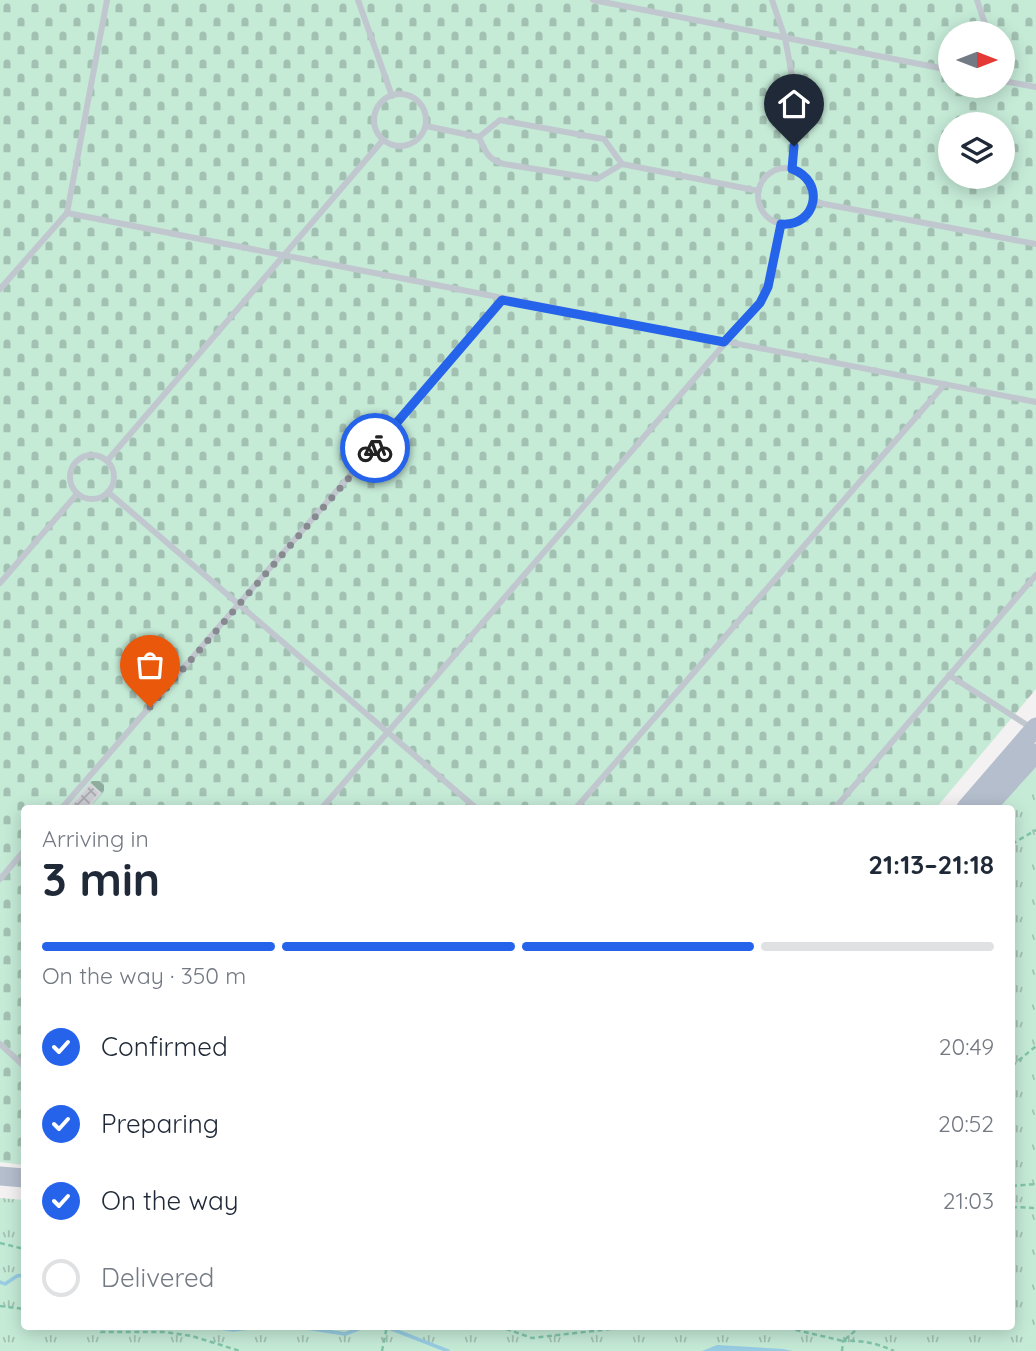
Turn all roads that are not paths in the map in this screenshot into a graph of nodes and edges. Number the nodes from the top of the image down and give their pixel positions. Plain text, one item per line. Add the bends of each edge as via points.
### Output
1 (107, 0) edge
2 (358, 0) edge
3 (593, 0) edge
4 (772, 0) edge
5 (977, 0) edge
6 (984, 21) edge
7 (785, 38) junction
8 (938, 69) edge
9 (1015, 82) edge
10 (1036, 87) edge
11 (392, 96) junction
12 (426, 126) junction
13 (480, 136) junction
14 (383, 140) junction
15 (622, 164) junction
16 (792, 169) junction
17 (759, 191) junction
18 (814, 202) junction
19 (67, 213) junction
20 (781, 224) junction
21 (1036, 244) edge
22 (285, 257) junction
23 (0, 289) edge
24 (502, 300) junction
25 (724, 342) junction
26 (944, 385) junction
27 (1036, 402) edge
28 (107, 461) junction
29 (108, 492) junction
30 (77, 494) junction
31 (1036, 575) edge
32 (0, 583) edge
33 (238, 606) junction
34 (949, 675) junction
35 (1035, 729) edge
36 (388, 732) junction
37 (1036, 753) edge
38 (65, 805) edge
39 (324, 805) edge
40 (473, 805) edge
41 (579, 805) edge
42 (838, 805) edge
43 (969, 805) edge
44 (989, 805) edge
45 (21, 854) edge
46 (0, 879) edge
47 (0, 1044) edge
48 (21, 1063) edge
49 (0, 1176) edge
50 (21, 1178) edge
51 (0, 1189) edge
52 (21, 1191) edge

1 - 19 lane
2 - 11 lane
3 - 7 lane
4 - 7 lane
5 - 6 lane
7 - 8 lane
7 - 16 lane via 797,102
9 - 10 lane
11 - 12 lane via 405,95 417,101 425,112
11 - 14 lane via 381,103 375,115
12 - 13 lane
12 - 14 lane via 420,138 408,145 395,146
13 - 15 lane via 500,120 594,136 611,146
13 - 15 lane via 493,162 597,179
14 - 22 lane
15 - 17 lane
16 - 17 lane via 771,173
16 - 18 lane via 810,181
17 - 20 lane via 763,212
18 - 20 lane via 802,220
18 - 21 lane
19 - 22 lane
19 - 23 lane
20 - 25 lane via 768,287 760,303
22 - 24 lane
22 - 28 lane
24 - 25 lane
24 - 33 lane
25 - 26 lane
25 - 36 lane
26 - 27 lane
26 - 41 lane
28 - 29 lane via 114,476
28 - 30 lane via 91,455 76,463 70,479
29 - 30 lane via 93,500
29 - 33 lane
30 - 32 lane
31 - 34 lane
33 - 36 lane
33 - 38 lane
34 - 35 lane
34 - 42 lane
35 - 43 main road
36 - 39 lane
36 - 40 lane
37 - 44 main road
45 - 46 lane
47 - 48 lane
49 - 50 main road
51 - 52 main road

